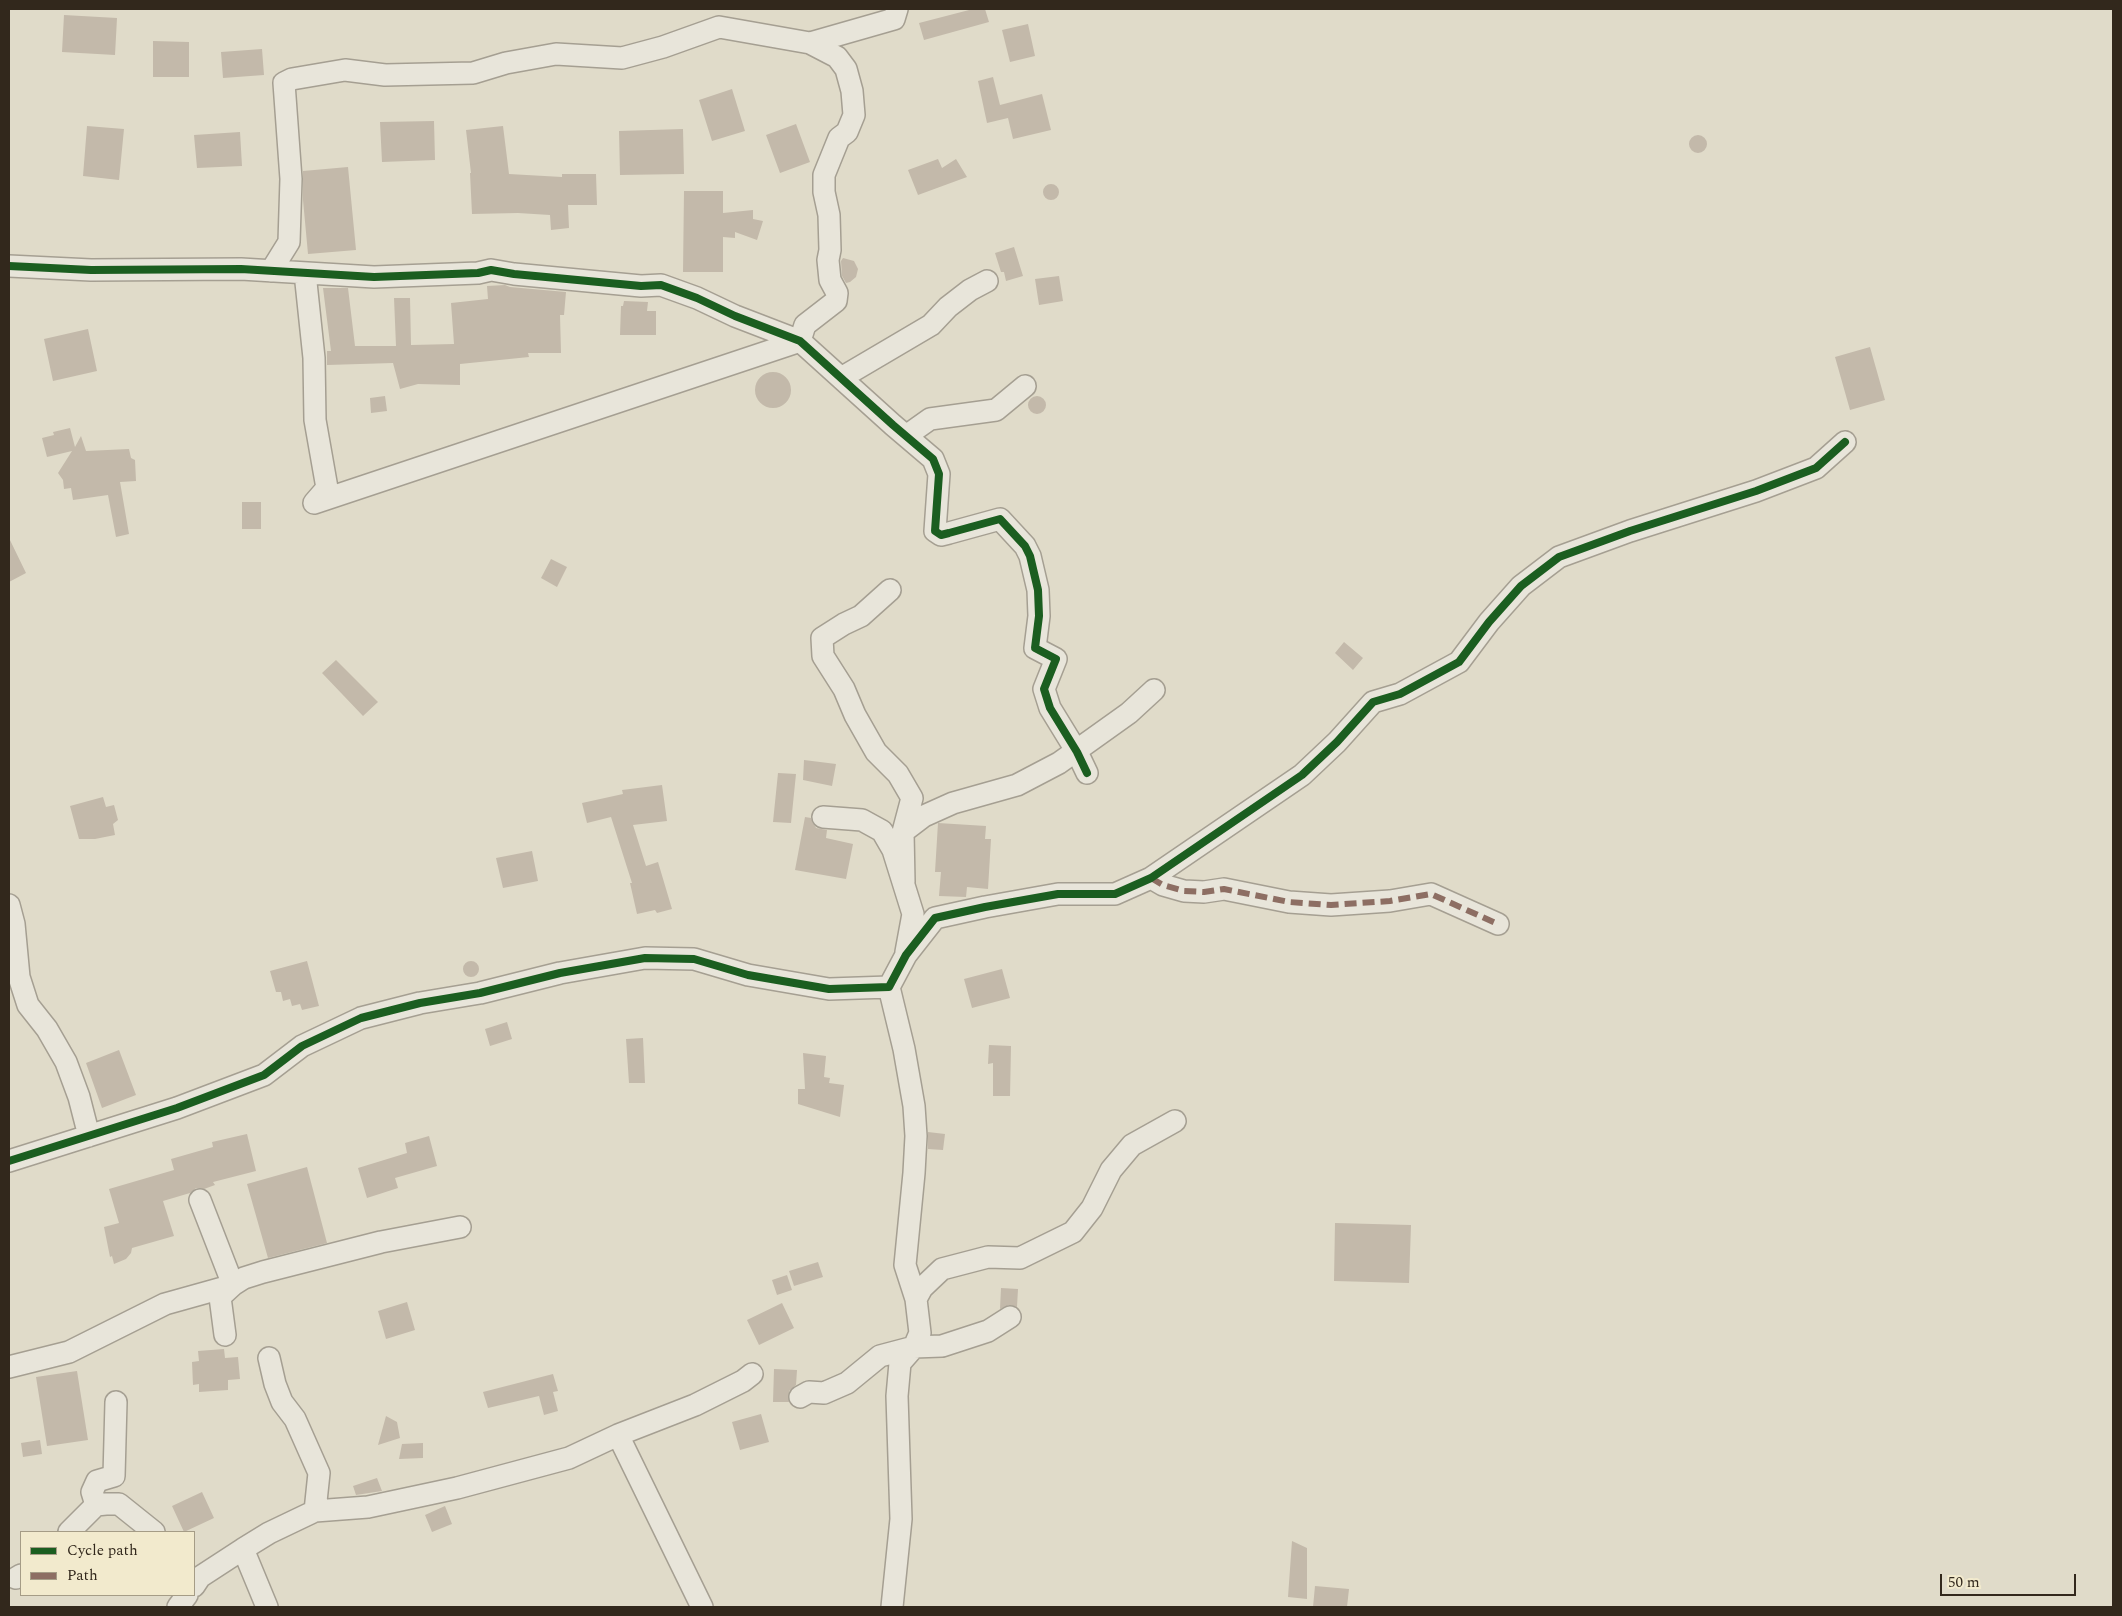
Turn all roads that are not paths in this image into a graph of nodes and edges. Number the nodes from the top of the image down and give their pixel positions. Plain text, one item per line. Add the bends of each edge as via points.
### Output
1 (897, 9) edge
2 (810, 43) junction
3 (9, 266) edge
4 (271, 271) junction
5 (305, 273) junction
6 (987, 280) dead end
7 (800, 341) junction
8 (841, 378) junction
9 (1025, 386) dead end
10 (906, 436) junction
11 (1845, 442) dead end
12 (890, 590) dead end
13 (1154, 690) dead end
14 (1077, 752) junction
15 (1087, 773) dead end
16 (823, 817) dead end
17 (903, 832) junction
18 (1151, 878) junction
19 (904, 882) junction
20 (9, 905) edge
21 (1498, 924) dead end
22 (906, 955) junction
23 (889, 987) junction
24 (1175, 1121) dead end
25 (89, 1136) junction
26 (9, 1161) edge
27 (200, 1200) dead end
28 (460, 1227) dead end
29 (233, 1285) junction
30 (916, 1299) junction
31 (1010, 1317) dead end
32 (225, 1335) dead end
33 (914, 1347) junction
34 (269, 1358) dead end
35 (9, 1367) edge
36 (752, 1374) dead end
37 (800, 1397) dead end
38 (116, 1402) dead end
39 (618, 1435) junction
40 (114, 1476) junction
41 (119, 1504) junction
42 (96, 1505) junction
43 (315, 1511) junction
44 (70, 1531) edge
45 (153, 1531) edge
46 (243, 1549) junction
47 (196, 1580) edge
48 (186, 1596) edge
49 (178, 1607) edge
50 (267, 1607) edge
51 (702, 1607) edge
52 (892, 1607) edge

1 - 2 street via 894,19
2 - 4 street via 719,27 622,58 556,54 473,73 402,76 345,70 292,79 284,83 291,179 289,242
2 - 7 street via 837,57 846,69 854,115 847,132 837,143 824,175 829,270 837,293 836,301 806,325
3 - 4 street
4 - 5 street
5 - 7 street via 374,277 491,270 641,286 661,285
5 - 7 street via 314,358 315,420 327,488 314,503
6 - 8 street via 948,307 931,325
7 - 8 street
8 - 10 street
9 - 10 street via 996,410 930,419
10 - 14 street via 934,459 939,474 935,531 949,533 1000,520 1025,546 1038,590 1035,648 1056,659 1044,689 1050,708
11 - 18 street via 1816,468 1559,557 1521,586 1458,662 1400,694 1373,702 1338,742 1302,775
12 - 17 street via 861,616 822,638 823,656 844,689 855,716 876,752 898,774 912,798
13 - 14 street
14 - 15 street
14 - 17 street via 1017,785 953,803 924,816
16 - 19 street via 862,820 882,831 893,850
17 - 19 street
18 - 21 street via 1184,891 1224,889 1289,902 1331,905 1431,894
18 - 22 street via 1115,894 1058,894 935,918
19 - 22 street via 913,914
20 - 25 street via 19,977 28,1005 66,1062
22 - 23 street
23 - 25 street via 829,989 748,975 694,959 645,958 560,973 361,1018 302,1046 264,1075 177,1108
23 - 30 street via 914,1106 914,1173 905,1265
24 - 30 street via 1132,1146 1111,1170 1092,1208 1073,1232 1020,1258 988,1257 942,1269 922,1288
25 - 26 street
27 - 29 street
28 - 29 street via 305,1260 244,1278
29 - 32 street via 220,1297
29 - 35 street via 165,1304 69,1352
30 - 33 street via 920,1333
31 - 33 street via 988,1330 942,1346
33 - 37 street via 880,1356 846,1383 824,1393 809,1392
33 - 52 street via 900,1363 897,1396 900,1519
34 - 43 street via 282,1402 295,1419 319,1473
36 - 39 street via 695,1405
38 - 40 street
39 - 43 street via 569,1458 506,1476 368,1507
39 - 51 street
40 - 41 street via 120,1491
40 - 42 street via 97,1481 92,1492
41 - 42 street
41 - 45 street
42 - 44 street
43 - 46 street
46 - 47 street
46 - 50 street
48 - 49 street

